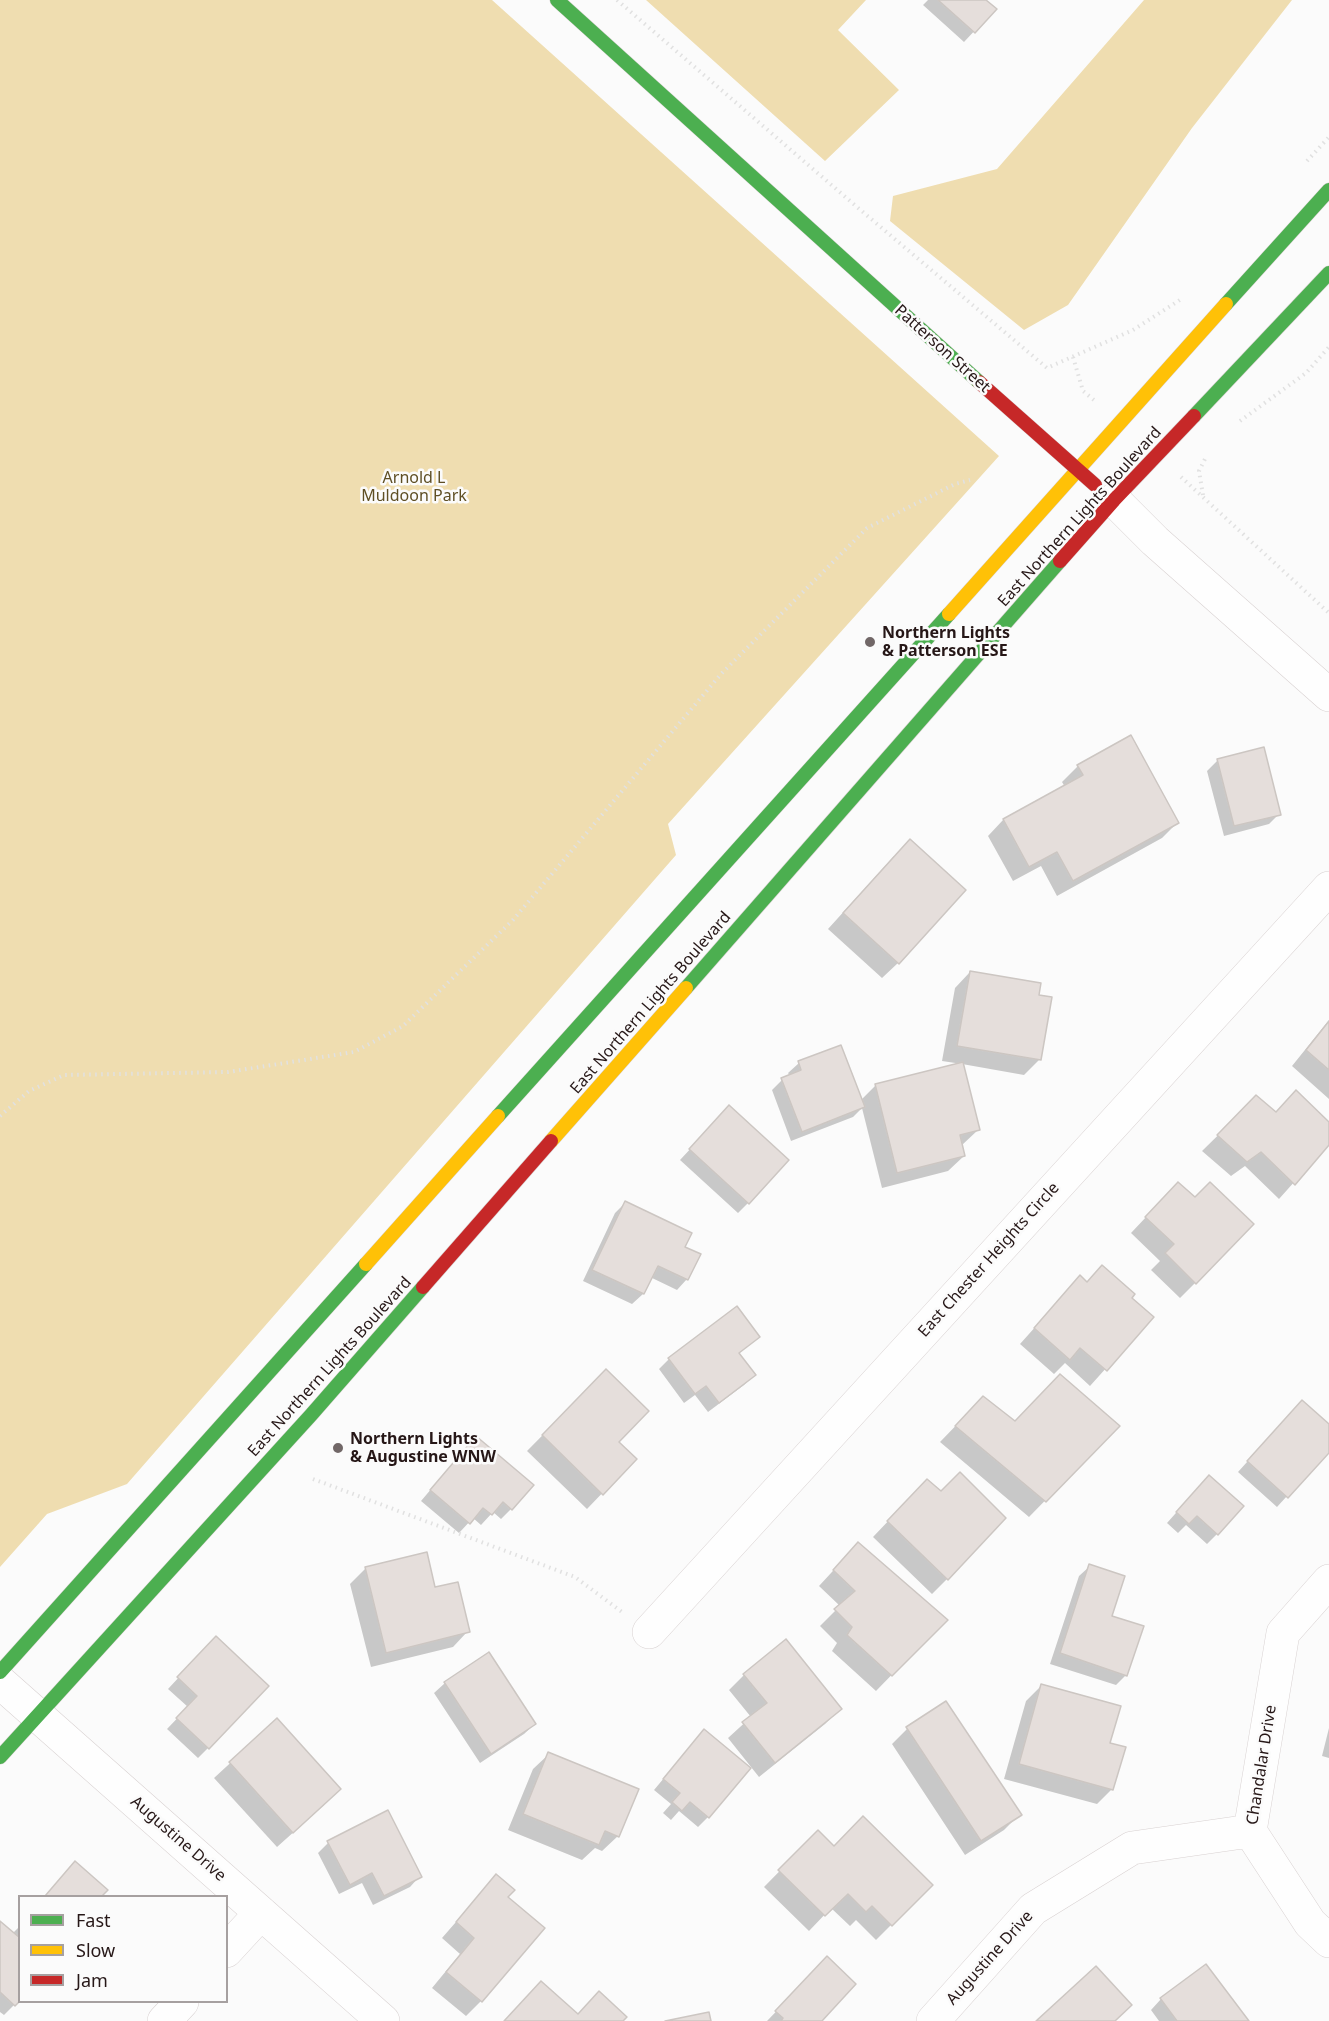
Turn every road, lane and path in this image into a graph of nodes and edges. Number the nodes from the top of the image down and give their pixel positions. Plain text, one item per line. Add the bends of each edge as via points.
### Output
1 (557, 0) edge
2 (617, 0) edge
3 (1329, 137) edge
4 (1305, 164) dead end
5 (1329, 190) edge
6 (1329, 273) edge
7 (1185, 296) dead end
8 (1329, 347) edge
9 (1073, 357) junction
10 (1083, 391) dead end
11 (1231, 428) dead end
12 (1210, 450) dead end
13 (1078, 470) junction
14 (970, 480) dead end
15 (1114, 500) junction
16 (1329, 613) edge
17 (1329, 695) edge
18 (1329, 888) edge
19 (0, 1116) edge
20 (314, 1479) dead end
21 (1329, 1581) edge
22 (649, 1632) joint
23 (0, 1672) edge
24 (0, 1682) edge
25 (37, 1715) junction
26 (0, 1756) edge
27 (1250, 1831) junction
28 (261, 1912) junction
29 (1329, 1941) edge
30 (228, 1949) edge
31 (180, 2003) edge
32 (164, 2021) edge
33 (383, 2021) edge
34 (933, 2021) edge

1 - 13 main road, Patterson Street
2 - 9 path via 1047,368
3 - 4 path
5 - 13 main road, East Northern Lights Boulevard
6 - 15 main road, East Northern Lights Boulevard
7 - 9 path via 1133,330
8 - 11 path via 1306,373
9 - 10 path
12 - 16 path via 1199,471 1203,496
13 - 15 main road, Patterson Street
13 - 23 main road, East Northern Lights Boulevard
14 - 19 path via 956,483 867,528 721,674 513,920 403,1026 354,1052 228,1072 64,1075 29,1091
15 - 17 street, Patterson Street
15 - 25 main road, East Northern Lights Boulevard via 311,1415
18 - 22 street, East Chester Heights Circle
20 - 22 path via 575,1577
21 - 27 street, Chandalar Drive via 1283,1633
24 - 25 street, Augustine Drive
25 - 26 main road, East Northern Lights Boulevard
25 - 28 street, Augustine Drive
27 - 29 street, Chandalar Drive via 1310,1923
27 - 34 street, Augustine Drive via 1132,1848 1033,1909
28 - 30 street
28 - 33 street, Augustine Drive
31 - 32 street

